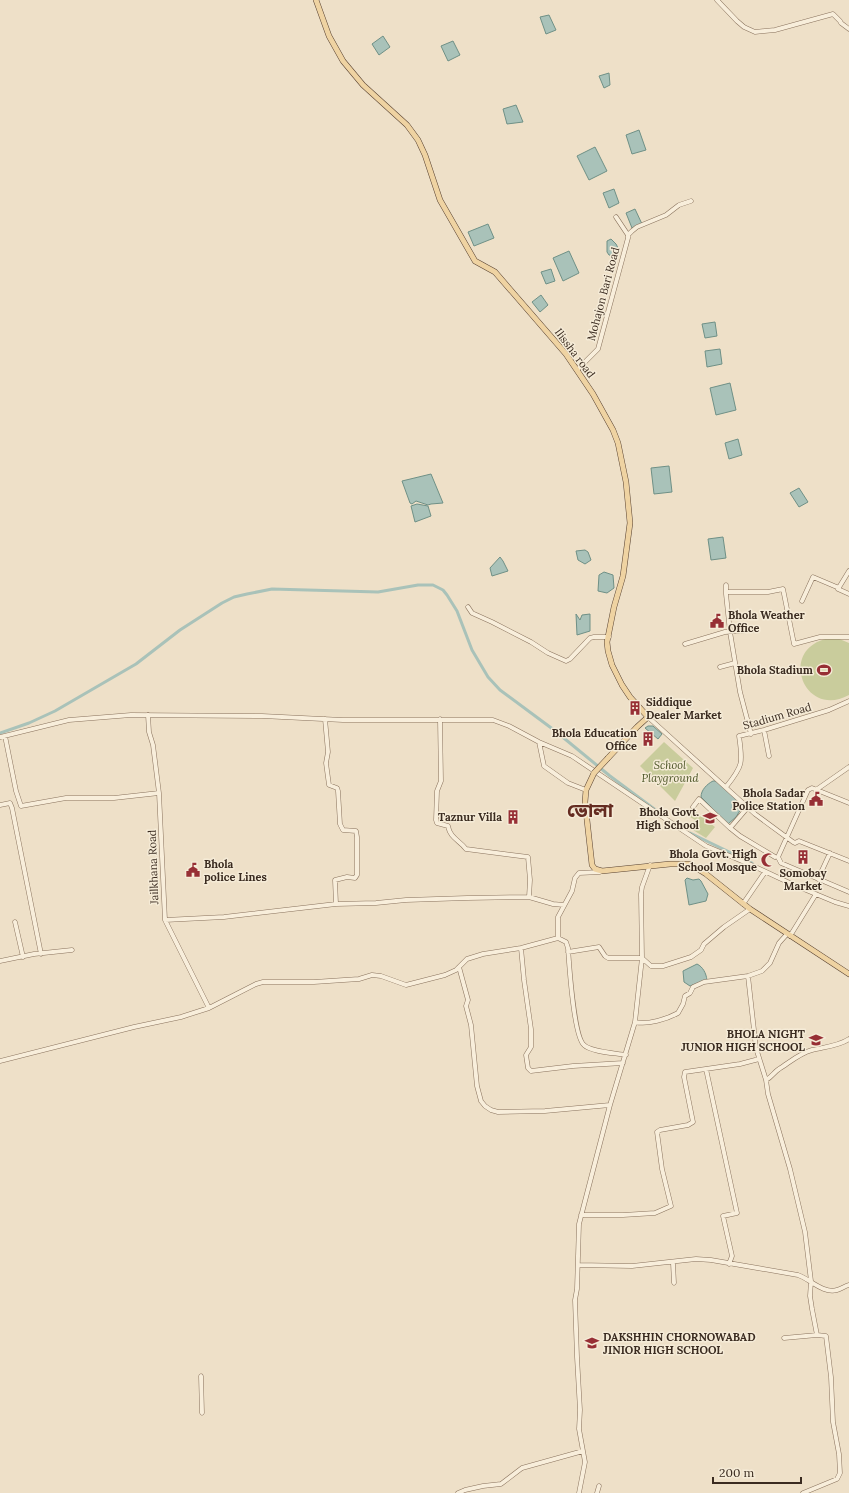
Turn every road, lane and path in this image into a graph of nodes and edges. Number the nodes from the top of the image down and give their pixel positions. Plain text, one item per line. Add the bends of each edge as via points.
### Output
1 (316, 0) edge
2 (717, 0) edge
3 (849, 29) edge
4 (691, 201) dead end
5 (616, 217) dead end
6 (628, 236) junction
7 (577, 370) junction
8 (849, 571) edge
9 (726, 585) dead end
10 (839, 588) junction
11 (726, 592) junction
12 (849, 594) edge
13 (802, 601) dead end
14 (468, 607) dead end
15 (753, 630) dead end
16 (730, 632) junction
17 (609, 637) junction
18 (849, 637) edge
19 (685, 644) dead end
20 (735, 663) junction
21 (720, 667) dead end
22 (849, 701) edge
23 (148, 715) junction
24 (648, 718) junction
25 (325, 719) junction
26 (440, 719) junction
27 (764, 730) junction
28 (751, 734) junction
29 (5, 736) junction
30 (0, 737) edge
31 (539, 742) junction
32 (770, 756) dead end
33 (849, 767) edge
34 (726, 787) junction
35 (586, 790) junction
36 (816, 790) junction
37 (159, 794) junction
38 (849, 803) edge
39 (0, 804) edge
40 (693, 807) dead end
41 (748, 807) junction
42 (730, 828) junction
43 (788, 838) junction
44 (830, 853) junction
45 (775, 858) dead end
46 (849, 861) edge
47 (650, 866) junction
48 (602, 871) junction
49 (765, 872) junction
50 (818, 879) junction
51 (849, 892) edge
52 (816, 894) junction
53 (529, 898) junction
54 (336, 904) junction
55 (743, 904) junction
56 (564, 905) junction
57 (849, 906) edge
58 (750, 909) junction
59 (165, 920) junction
60 (15, 922) dead end
61 (789, 935) junction
62 (558, 938) junction
63 (521, 948) junction
64 (72, 950) dead end
65 (568, 952) junction
66 (40, 954) junction
67 (23, 957) junction
68 (642, 958) junction
69 (0, 961) edge
70 (459, 967) junction
71 (849, 974) edge
72 (748, 976) junction
73 (209, 1008) junction
74 (635, 1022) junction
75 (849, 1039) edge
76 (626, 1055) junction
77 (759, 1059) junction
78 (0, 1061) edge
79 (623, 1063) junction
80 (706, 1069) junction
81 (766, 1080) junction
82 (610, 1105) junction
83 (581, 1215) junction
84 (673, 1262) junction
85 (729, 1264) junction
86 (578, 1265) junction
87 (811, 1281) junction
88 (674, 1283) dead end
89 (849, 1285) edge
90 (817, 1335) junction
91 (784, 1338) dead end
92 (201, 1376) dead end
93 (202, 1412) dead end
94 (583, 1451) junction
95 (599, 1486) dead end
96 (458, 1493) edge
97 (579, 1493) edge
98 (597, 1493) edge
99 (803, 1493) edge

1 - 7 main road, Ilissha road via 329,36 344,61 363,85 407,125 418,140 440,200 475,261 495,272 503,280
2 - 3 street via 744,27 755,32 776,30 833,14
4 - 6 street via 637,227
5 - 6 street, Mohajon Bari Road
6 - 7 street, Mohajon Bari Road via 598,350
7 - 17 main road, Ilissha road via 613,430 618,443 628,500 630,523 624,569
8 - 10 street
9 - 11 street
10 - 12 street
10 - 13 street via 813,577
11 - 16 street
11 - 18 street via 768,592 783,589 794,644 820,636
14 - 17 street via 472,613 566,661 590,638
15 - 16 street
16 - 19 street
16 - 20 street
17 - 24 main road, Ilissha road via 608,651 616,675
20 - 21 street
20 - 28 street
22 - 27 street, Stadium Road via 829,710
23 - 25 street
23 - 29 street via 69,720
23 - 37 street, Jailkhana Road
24 - 34 street
24 - 35 main road, bridge via 637,726 594,773
25 - 26 street
25 - 54 street via 328,752 326,764 330,785 338,791 340,824 343,830 356,831 357,837 357,875 355,878 335,880
26 - 31 street via 493,720
26 - 53 street via 441,781 437,791 437,823 448,826 455,840 461,841 466,849 528,857
27 - 28 street, Stadium Road
27 - 32 street
28 - 34 street, Stadium Road via 739,736 742,763
29 - 30 street
29 - 37 street via 21,806 66,798 114,798
31 - 35 street via 544,766 568,783
31 - 49 street via 572,756 706,846
33 - 36 street
34 - 41 street
35 - 48 main road via 592,865 596,870
36 - 38 street
36 - 43 street via 808,790
37 - 59 street, Jailkhana Road
39 - 66 street via 10,803 12,808
40 - 42 street via 699,799
41 - 42 street
41 - 43 street
42 - 45 street
43 - 44 street via 795,843 799,840
43 - 50 street via 780,854 781,863
44 - 46 street
44 - 50 street
47 - 48 main road
47 - 55 main road via 690,864
47 - 68 street via 641,894
48 - 56 street via 576,875 572,891
49 - 52 street
49 - 55 street
50 - 51 street
52 - 57 street
52 - 61 street
53 - 54 street
53 - 56 street
54 - 59 street via 224,917
55 - 58 main road
56 - 62 street via 558,917
58 - 61 main road
58 - 68 street via 724,927 691,957 663,966 650,966
59 - 73 street, Jailkhana Road
60 - 67 street
61 - 71 main road
61 - 72 street via 779,943 767,967 758,974
62 - 63 street
62 - 65 street via 566,942
63 - 70 street via 500,950 467,959
63 - 79 street via 531,1029 531,1047 526,1055 528,1068 531,1071
64 - 66 street
65 - 68 street via 599,947 608,958
65 - 76 street via 580,1041 584,1046 596,1050
66 - 67 street
67 - 69 street
68 - 74 street
70 - 73 street via 445,975 406,985 372,975 314,982 263,982
70 - 82 street via 468,1000 466,1006 471,1025 477,1086 485,1106 498,1112
72 - 74 street via 704,982 693,987 685,996 678,1013 654,1021
72 - 77 street via 754,1042
73 - 78 street via 182,1017
74 - 76 street
75 - 81 street via 843,1043 804,1053 779,1068
76 - 79 street
77 - 80 street
77 - 81 street
79 - 82 street
80 - 83 street via 684,1074 693,1122 657,1132 662,1170 671,1206 655,1213
80 - 85 street via 737,1213 723,1216 732,1256
81 - 87 street via 803,1224
82 - 83 street
83 - 86 street
84 - 85 street via 696,1259
84 - 86 street via 632,1266
84 - 88 street
85 - 87 street via 784,1272
86 - 94 street via 575,1300 579,1429
87 - 89 street via 827,1291
87 - 90 street via 810,1296
90 - 91 street
90 - 99 street via 826,1336 840,1473 837,1479
92 - 93 street
94 - 96 street via 522,1468 502,1484
94 - 97 street via 585,1462
95 - 98 street

